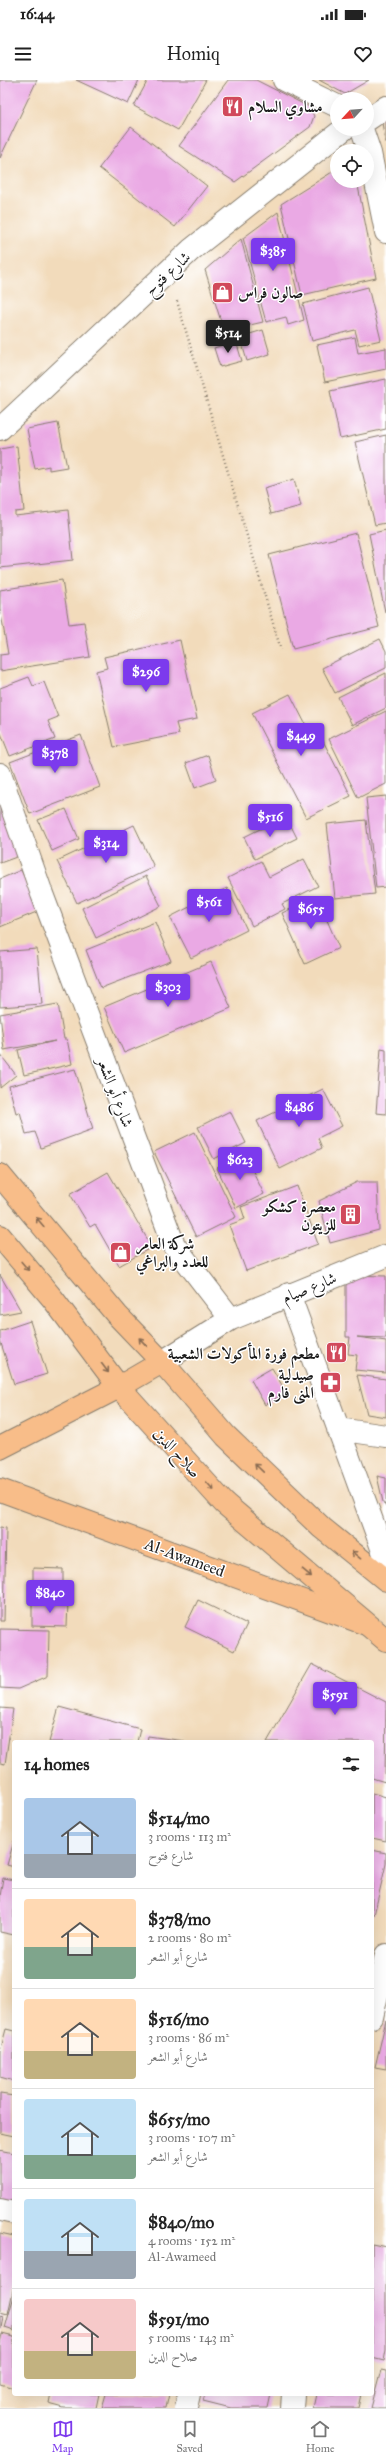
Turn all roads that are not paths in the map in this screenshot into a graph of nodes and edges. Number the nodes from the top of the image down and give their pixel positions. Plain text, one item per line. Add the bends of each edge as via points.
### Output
1 (284, 80) edge
2 (330, 103) edge
3 (386, 107) edge
4 (374, 115) edge
5 (335, 136) edge
6 (364, 136) edge
7 (386, 232) edge
8 (0, 430) edge
9 (0, 774) edge
10 (0, 1175) edge
11 (0, 1236) edge
12 (386, 1256) edge
13 (289, 1294) junction
14 (232, 1318) junction
15 (162, 1362) junction
16 (120, 1387) junction
17 (338, 1429) junction
18 (386, 1436) edge
19 (0, 1448) edge
20 (0, 1490) edge
21 (386, 1559) edge
22 (386, 1580) edge
23 (369, 1625) junction
24 (386, 1640) edge
25 (386, 1955) edge
26 (374, 2008) edge
27 (0, 2210) edge
28 (12, 2213) edge
29 (189, 2396) edge
30 (293, 2396) edge
31 (186, 2408) edge
32 (292, 2408) edge

1 - 2 street
3 - 4 street
5 - 8 street, شارع فتوح via 191,250
6 - 7 street
9 - 14 street, شارع أبو الشعر via 42,894 174,1245
15 -> 10 main road via 118,1315
11 -> 16 main road, صلاح الدين via 53,1299
12 - 13 street, شارع صيام
13 - 14 street, شارع صيام
13 - 17 street
14 - 15 street
15 - 16 main road
22 -> 15 main road via 322,1528 226,1436
16 - 19 main road
16 -> 23 main road, صلاح الدين via 224,1503
17 - 18 street
17 - 21 street
20 - 23 main road, Al-Awameed
23 - 24 main road, صلاح الدين
25 - 26 street
27 - 28 street
29 - 31 street
30 - 32 street

